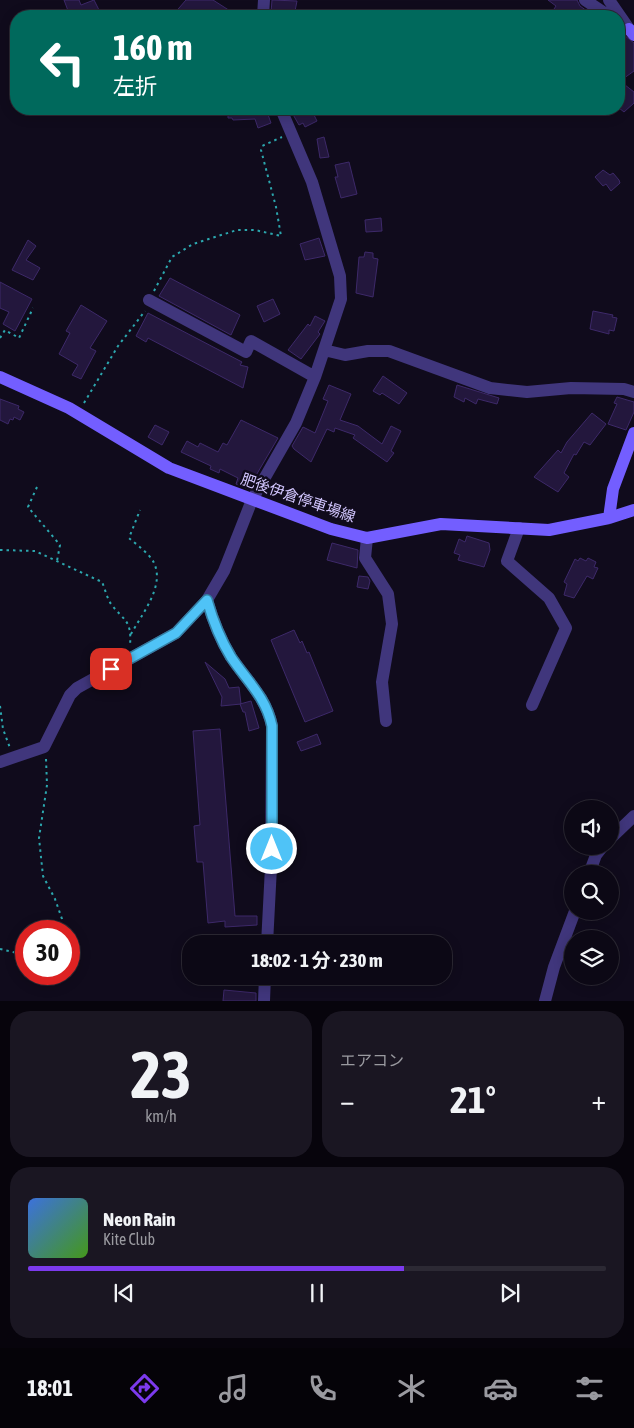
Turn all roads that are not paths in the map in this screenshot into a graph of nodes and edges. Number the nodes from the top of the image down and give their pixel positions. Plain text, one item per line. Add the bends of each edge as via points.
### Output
1 (585, 0) edge
2 (600, 10) edge
3 (284, 115) edge
4 (150, 300) road end
5 (324, 350) junction
6 (0, 377) edge
7 (315, 377) junction
8 (634, 392) edge
9 (634, 433) edge
10 (252, 500) junction
11 (634, 510) edge
12 (610, 518) junction
13 (519, 528) junction
14 (367, 538) junction
15 (207, 600) junction
16 (532, 705) dead end
17 (386, 721) dead end
18 (0, 762) edge
19 (634, 816) edge
20 (619, 830) edge
21 (572, 920) edge
22 (268, 935) edge
23 (265, 985) edge
24 (264, 1000) edge
25 (545, 1000) edge

1 - 2 street
3 - 5 street via 312,182 340,276 341,299
4 - 7 street via 246,352 251,342
5 - 7 street
5 - 8 street via 345,355 389,350 490,388 527,392 571,388
6 - 10 main road, 肥後伊倉停車場線 via 78,413 169,468
7 - 10 street via 296,423
9 - 12 main road via 613,489
10 - 14 main road, 肥後伊倉停車場線 via 331,529
10 - 15 street via 224,571
11 - 12 main road, 肥後伊倉停車場線
12 - 13 main road, 肥後伊倉停車場線 via 550,530
13 - 14 main road, 肥後伊倉停車場線 via 441,524
13 - 16 street via 508,561 549,598 566,628
14 - 17 street via 366,558 388,594 392,624 382,682
15 - 18 street via 176,633 77,688 70,695 44,746
15 - 22 street via 215,627 231,657 267,706 272,726 272,867
19 - 20 street
21 - 25 street
23 - 24 street

